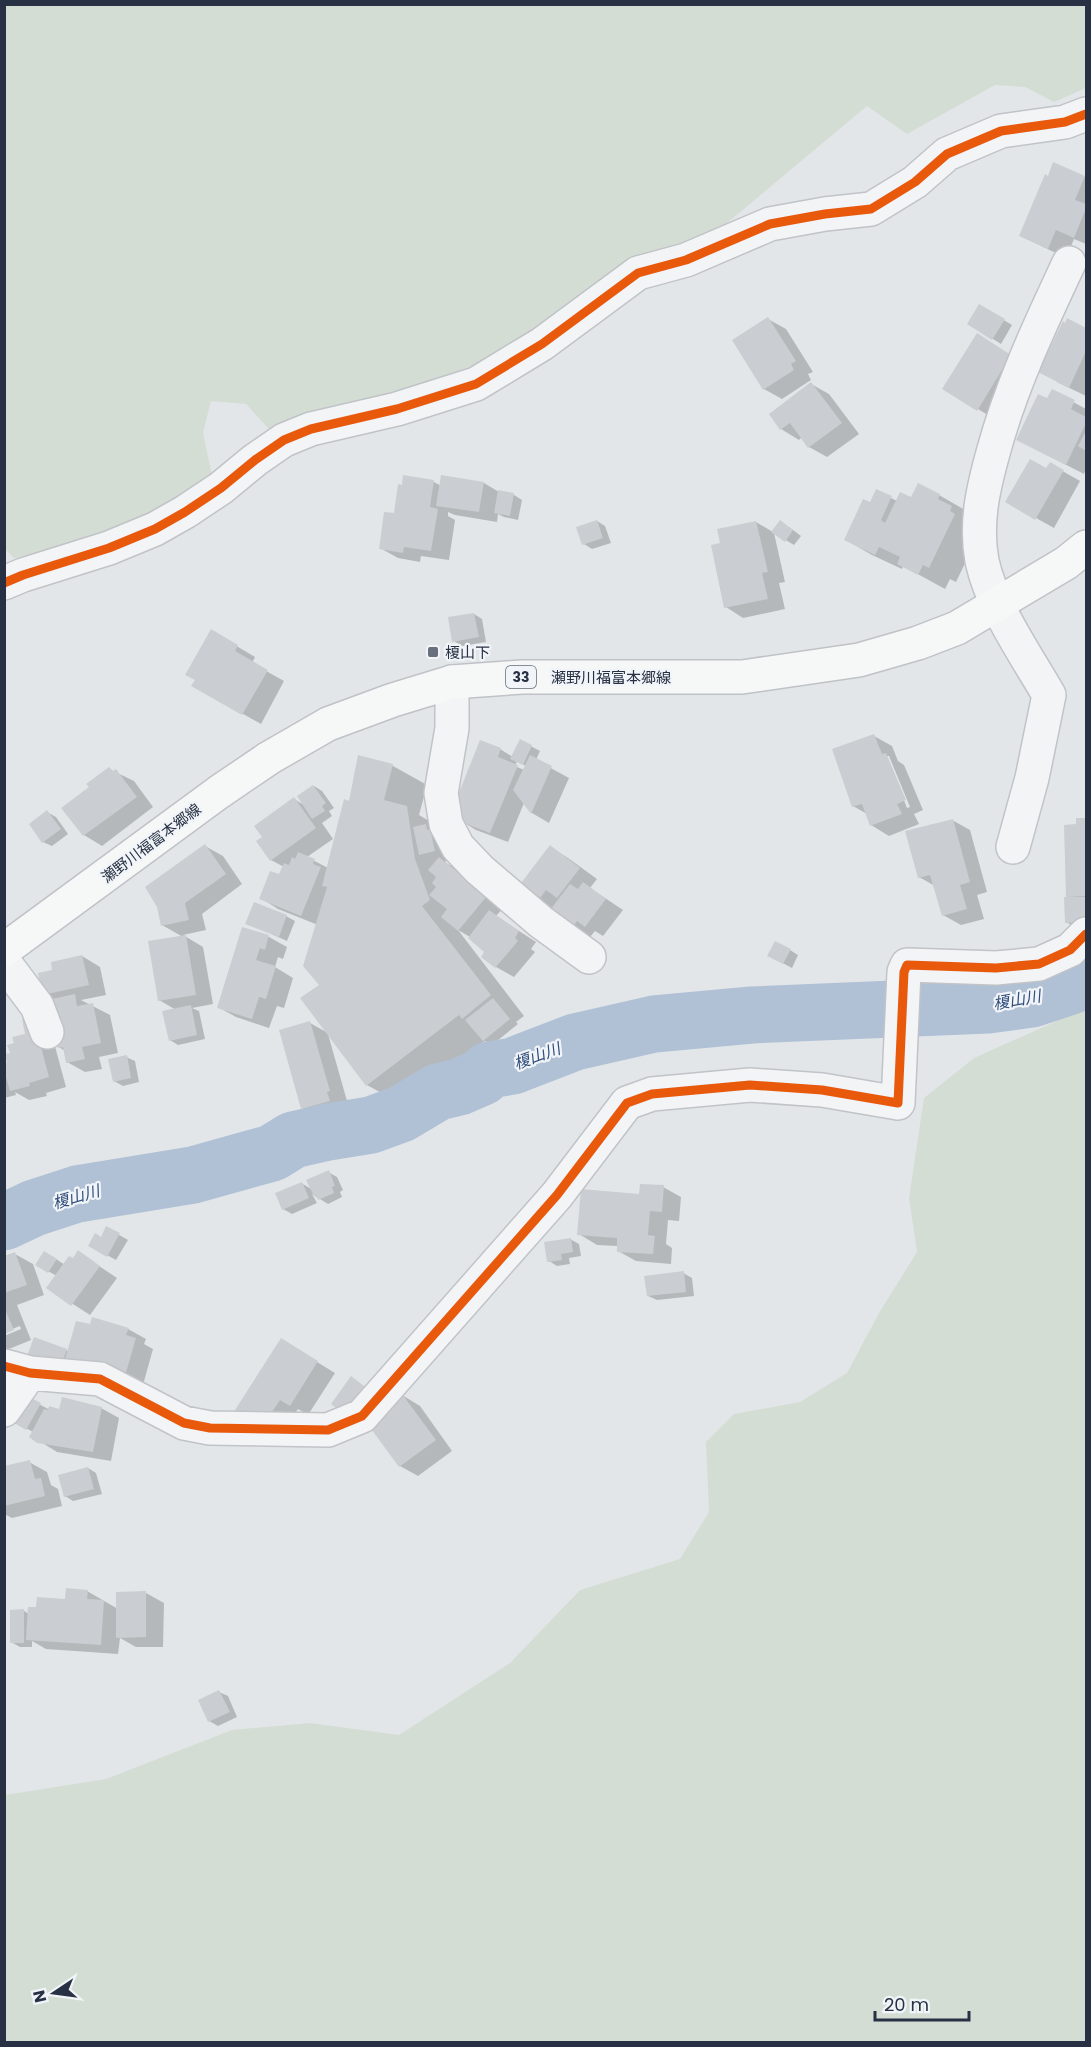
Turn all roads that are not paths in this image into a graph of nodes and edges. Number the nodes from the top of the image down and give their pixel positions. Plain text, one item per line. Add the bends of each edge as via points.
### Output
1 (1086, 114) edge
2 (1069, 263) dead end
3 (1086, 547) edge
4 (4, 583) edge
5 (998, 604) junction
6 (452, 682) junction
7 (1013, 847) dead end
8 (1086, 934) edge
9 (4, 950) edge
10 (589, 957) dead end
11 (4, 962) edge
12 (47, 1032) dead end
13 (17, 1370) edge
14 (4, 1410) edge

1 - 4 street via 1065,122 1001,132 947,154 915,182 871,209 770,224 686,260 638,273 542,344 476,384 397,410 310,429 284,440 212,494 155,529
2 - 5 street via 1004,414 982,494 978,525 982,562
3 - 5 main road, 瀬野川福富本郷線 / 33
5 - 6 main road, 瀬野川福富本郷線 / 33 via 957,628 918,643 860,660 786,672 742,677 522,677
5 - 7 street via 1049,695
6 - 9 main road, 瀬野川福富本郷線 / 33 via 328,724 269,758
6 - 10 street via 452,729 441,793 446,824 459,847 480,870
8 - 13 street via 1070,950 1039,964 996,968 907,965 898,1102 822,1090 750,1085 652,1094 627,1103 557,1195 362,1416 328,1430 210,1428 184,1423 100,1379
11 - 12 street via 38,1006
13 - 14 street

